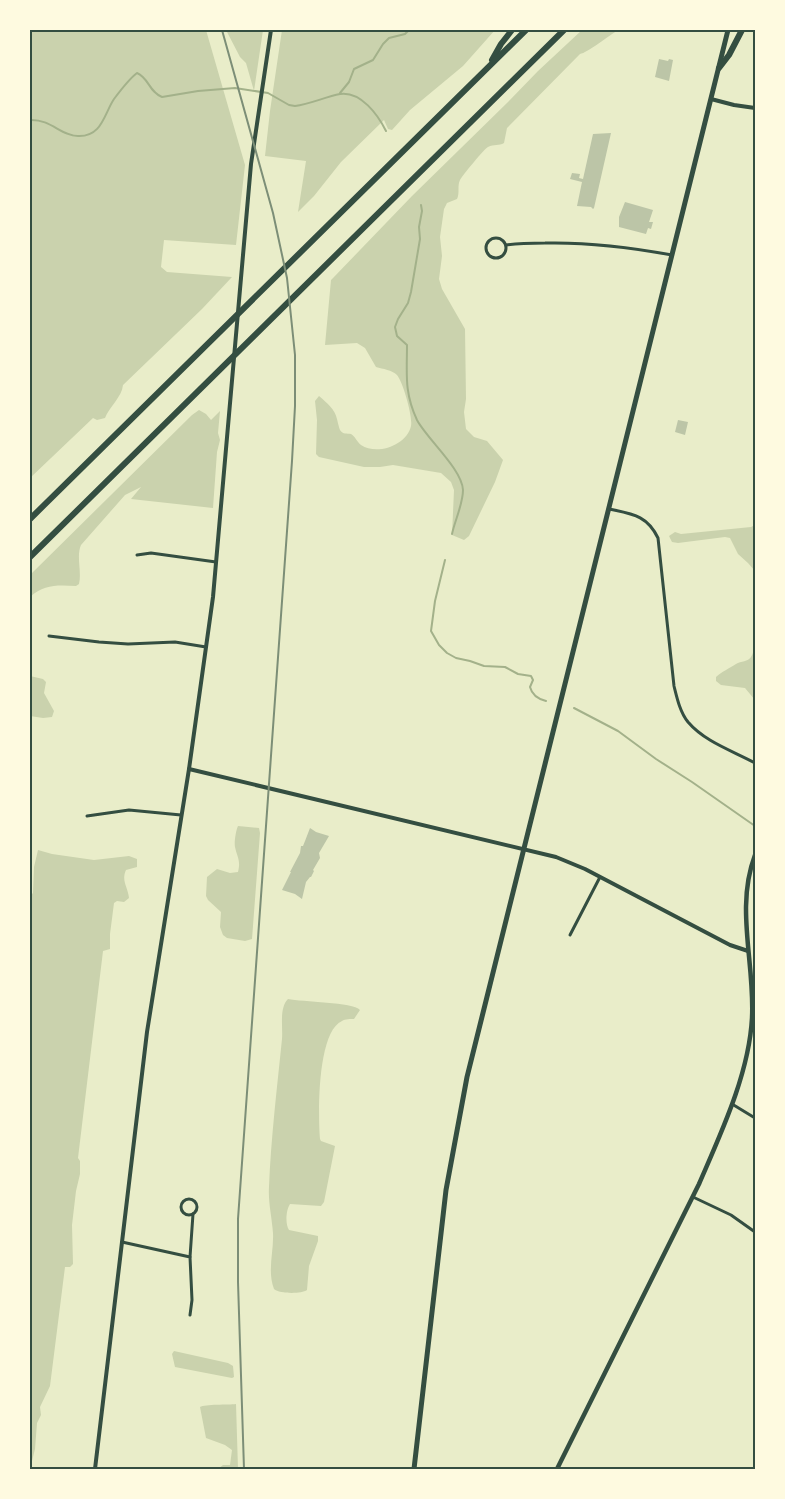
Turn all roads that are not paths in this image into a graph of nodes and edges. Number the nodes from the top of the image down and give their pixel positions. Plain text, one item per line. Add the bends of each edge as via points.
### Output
1 (271, 30) edge
2 (512, 30) edge
3 (526, 30) edge
4 (564, 30) edge
5 (728, 30) edge
6 (742, 30) edge
7 (490, 66) junction
8 (719, 68) junction
9 (711, 99) junction
10 (755, 108) edge
11 (506, 245) junction
12 (672, 255) junction
13 (609, 509) junction
14 (30, 520) edge
15 (137, 556) dead end
16 (30, 557) edge
17 (216, 562) junction
18 (49, 636) dead end
19 (206, 647) junction
20 (755, 763) edge
21 (188, 769) junction
22 (181, 815) junction
23 (87, 816) dead end
24 (524, 849) junction
25 (755, 855) edge
26 (600, 876) junction
27 (570, 935) dead end
28 (748, 951) junction
29 (753, 1024) edge
30 (732, 1104) junction
31 (755, 1118) edge
32 (693, 1198) junction
33 (193, 1214) junction
34 (755, 1232) edge
35 (122, 1242) junction
36 (190, 1257) junction
37 (190, 1315) dead end
38 (95, 1469) edge
39 (414, 1469) edge
40 (557, 1469) edge

1 - 17 street via 253,142
2 - 7 highway
3 - 7 highway
4 - 16 highway
5 - 8 main road
6 - 8 highway
7 - 14 highway
8 - 9 main road
9 - 10 street
9 - 12 main road
11 - 11 street via 499,238 493,238 487,243 486,250 489,255 499,258 504,254
11 - 12 street via 598,244
12 - 13 main road
13 - 20 street via 642,518 658,538 678,704 700,733
13 - 24 main road
15 - 17 street via 151,553
17 - 19 street
18 - 19 street via 128,644 175,642
19 - 21 street
21 - 22 street
21 - 24 street
22 - 23 street via 129,810
22 - 35 street via 147,1032
24 - 26 street via 570,862
24 - 39 main road via 458,1124 442,1222
25 - 28 main road via 745,907
26 - 27 street
26 - 28 street via 730,945
28 - 29 main road
29 - 30 main road
30 - 31 street
30 - 32 main road
32 - 34 street via 731,1215
32 - 40 main road
33 - 33 street via 182,1210 185,1200 191,1199 196,1204
33 - 36 street
35 - 36 street
35 - 38 street
36 - 37 street

